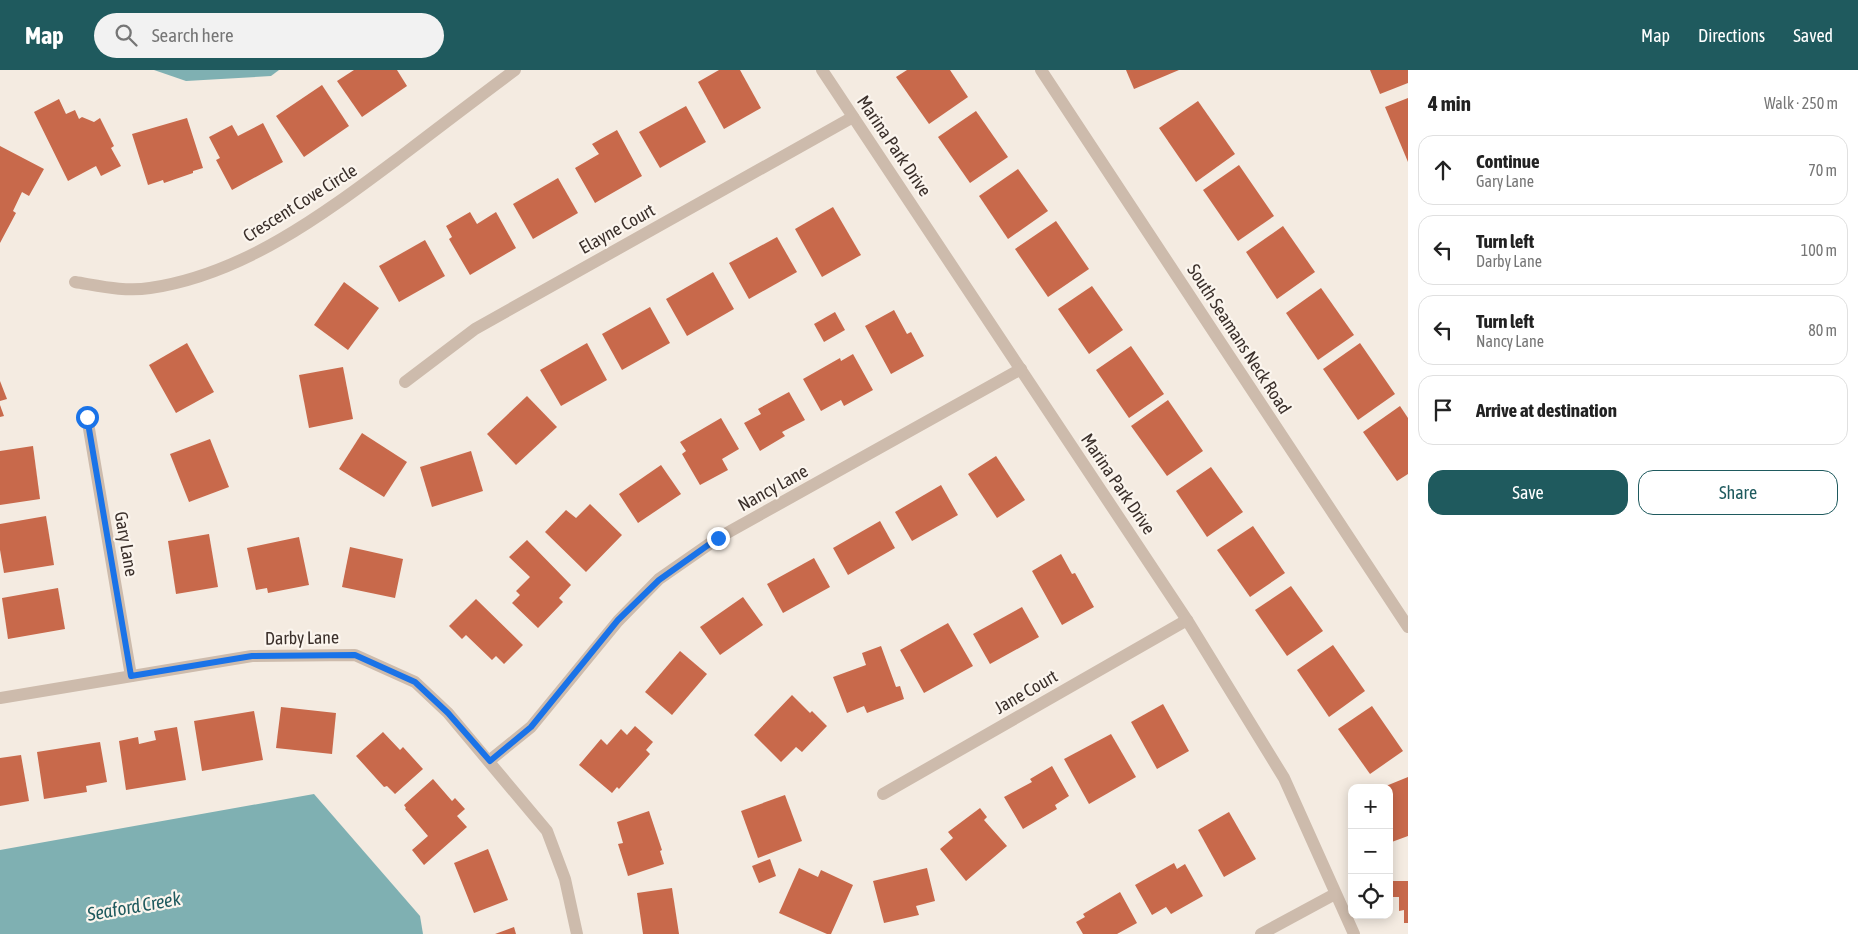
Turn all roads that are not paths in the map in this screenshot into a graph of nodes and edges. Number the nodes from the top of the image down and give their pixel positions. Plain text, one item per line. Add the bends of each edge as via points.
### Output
1 (514, 70) edge
2 (822, 70) edge
3 (1041, 70) edge
4 (853, 117) junction
5 (75, 282) dead end
6 (1021, 369) junction
7 (405, 382) dead end
8 (87, 417) dead end
9 (1187, 620) junction
10 (1408, 627) edge
11 (131, 676) junction
12 (0, 698) edge
13 (490, 761) junction
14 (883, 794) dead end
15 (1335, 894) junction
16 (577, 934) edge
17 (1261, 934) edge
18 (1354, 934) edge

1 - 5 street, Crescent Cove Circle via 349,196 248,257 192,279 149,289 117,289
2 - 4 street, Marina Park Drive
3 - 10 street, South Seamans Neck Road
4 - 6 street, Marina Park Drive
4 - 7 street, Elayne Court via 475,329
6 - 9 street, Marina Park Drive
6 - 13 street, Nancy Lane via 718,538 659,580 618,620 531,727
8 - 11 street, Gary Lane
9 - 14 street, Jane Court
9 - 15 street, Marina Park Drive via 1284,778
11 - 12 street, Darby Lane
11 - 13 street, Darby Lane via 252,656 355,655 415,682 448,713
13 - 16 street, Darby Lane via 547,831 565,878
15 - 17 street
15 - 18 street, Marina Park Drive

